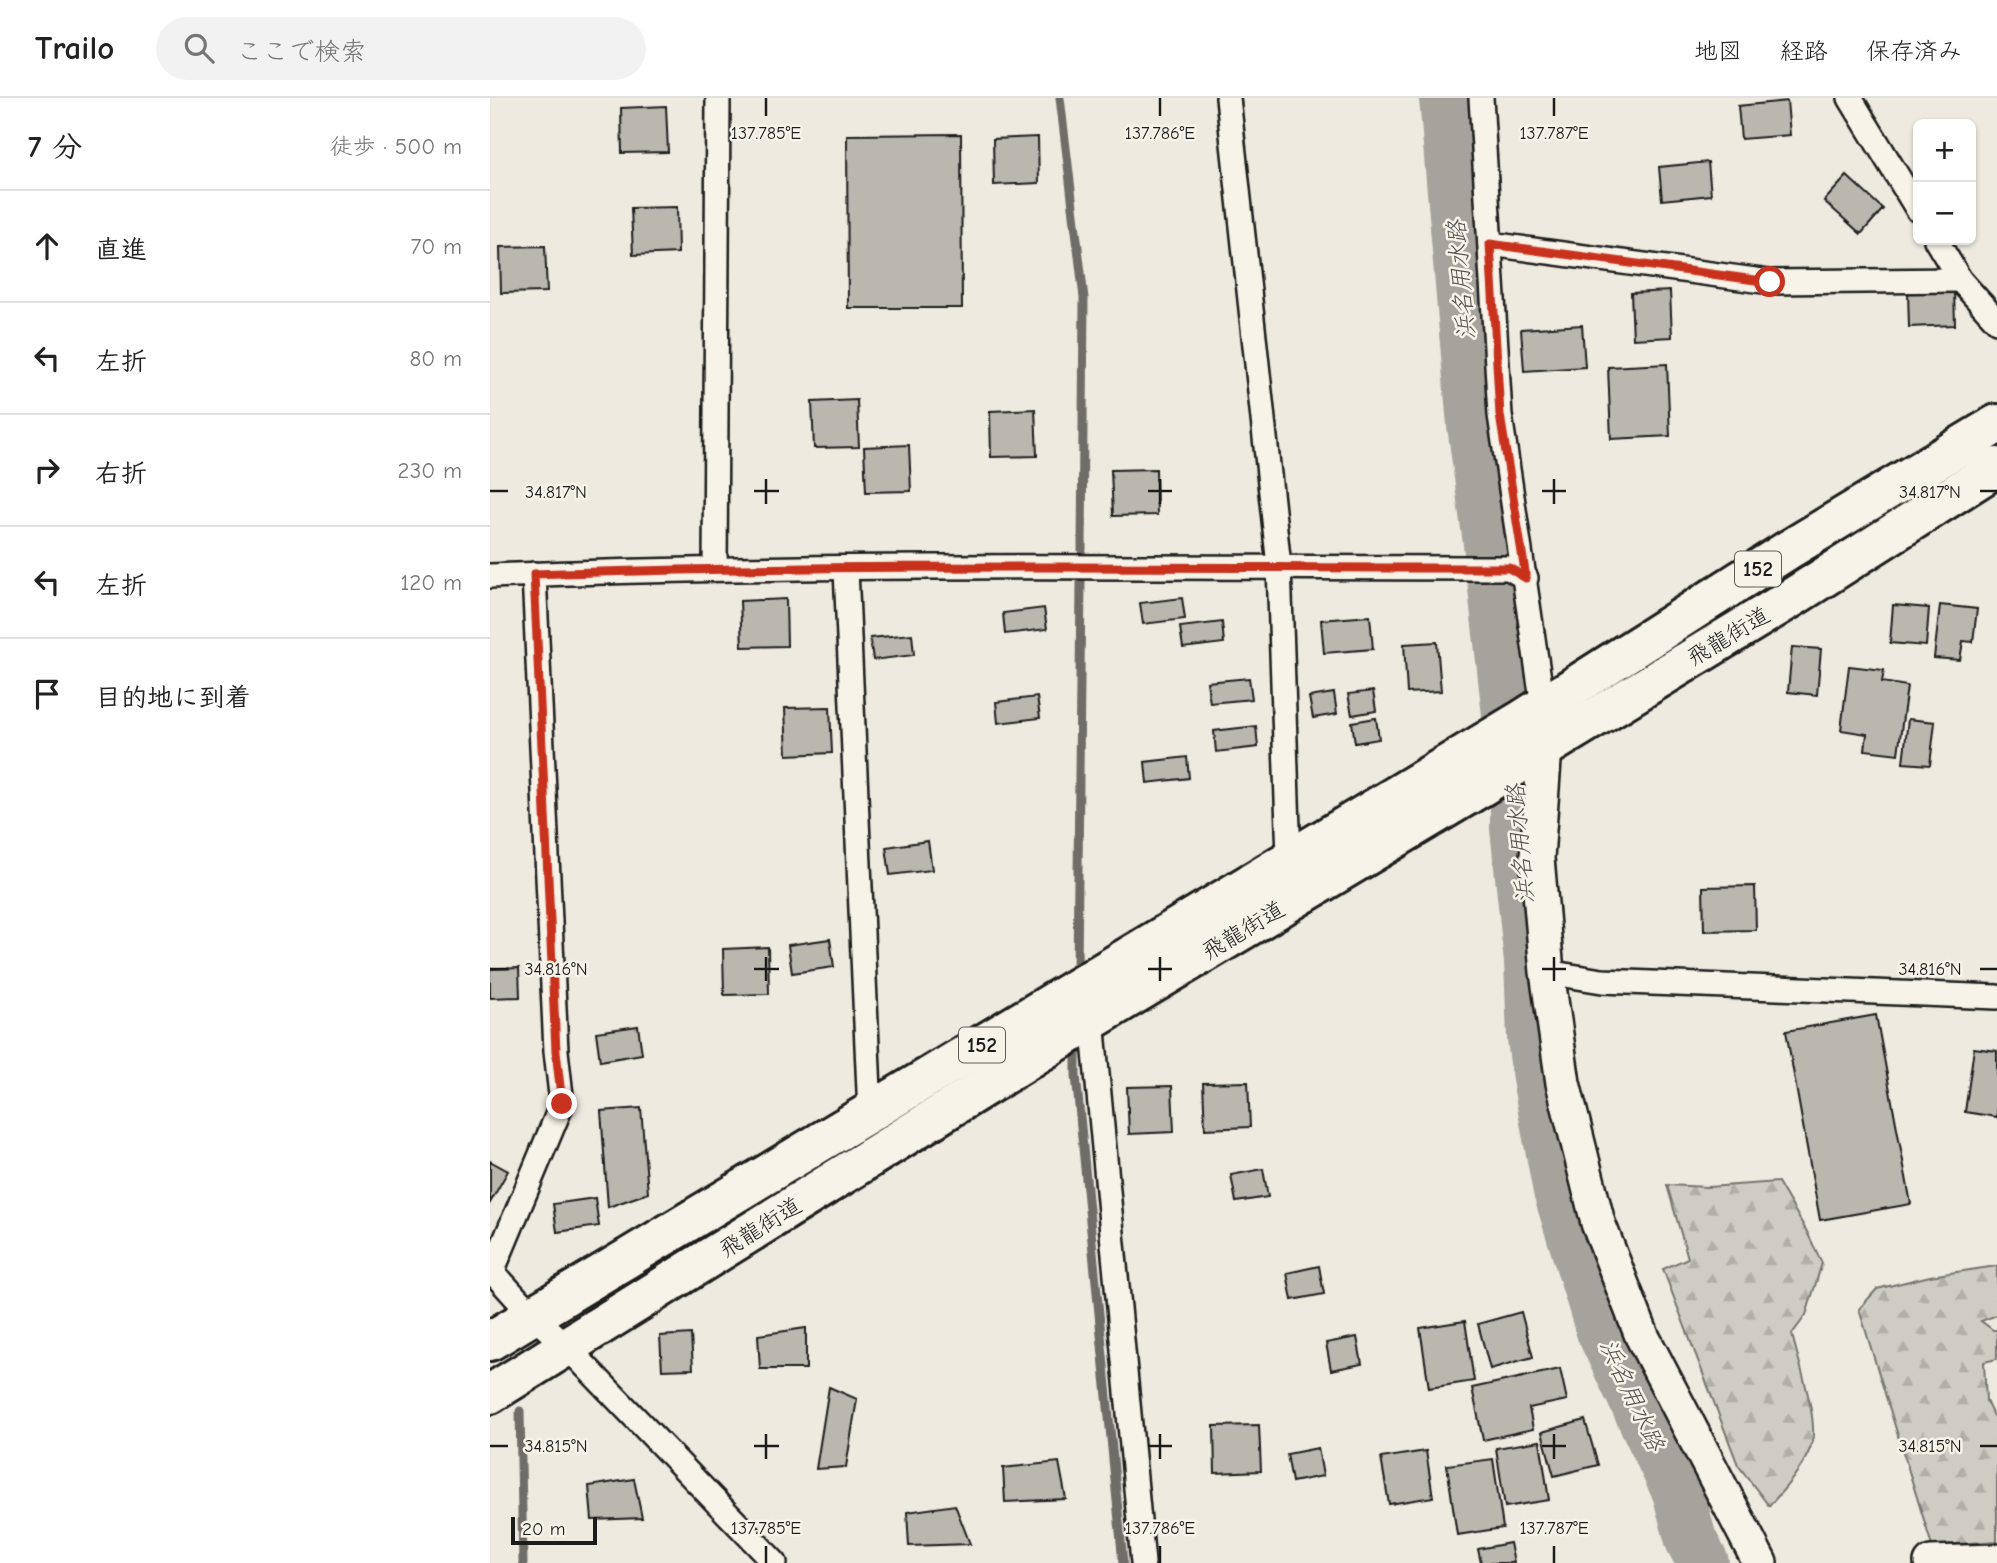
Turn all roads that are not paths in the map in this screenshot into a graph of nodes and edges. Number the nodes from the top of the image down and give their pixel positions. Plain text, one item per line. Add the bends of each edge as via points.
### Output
1 (718, 98) edge
2 (1228, 98) edge
3 (1481, 98) edge
4 (1850, 98) edge
5 (1913, 202) edge
6 (1490, 244) junction
7 (1939, 245) edge
8 (1960, 280) junction
9 (1997, 321) edge
10 (1997, 424) edge
11 (1997, 467) edge
12 (1279, 566) junction
13 (715, 568) junction
14 (846, 569) junction
15 (1517, 573) junction
16 (534, 574) junction
17 (490, 576) edge
18 (1535, 732) junction
19 (1289, 858) junction
20 (1547, 972) junction
21 (1997, 997) edge
22 (1092, 1020) junction
23 (870, 1114) junction
24 (491, 1270) edge
25 (532, 1315) junction
26 (490, 1341) edge
27 (568, 1348) junction
28 (490, 1395) edge
29 (1997, 1561) edge
30 (775, 1563) edge
31 (1143, 1563) edge
32 (1760, 1563) edge
33 (1931, 1563) edge

1 - 13 street
2 - 12 street
3 - 6 street
4 - 5 street
6 - 8 street via 1770,282
6 - 15 street via 1500,415
7 - 8 street
8 - 9 street
10 - 18 highway, 飛龍街道 / 152 via 1788,550
11 - 18 highway, 飛龍街道 / 152 via 1793,597
12 - 14 street
12 - 15 street via 1470,568
12 - 19 street
13 - 14 street
13 - 16 street
14 - 23 street
15 - 18 street
16 - 17 street
16 - 24 street via 562,1104
18 - 19 highway, 飛龍街道 / 152 via 1473,747
18 - 20 street via 1537,858
18 - 22 highway, 飛龍街道 / 152 via 1468,795
19 - 23 highway, 飛龍街道 / 152
20 - 21 street via 1602,981
20 - 32 street via 1563,1083 1598,1223 1642,1336
22 - 27 highway, 飛龍街道 / 152
22 - 31 street
23 - 25 highway, 飛龍街道 / 152
24 - 25 street
25 - 26 highway, 飛龍街道 / 152
25 - 27 street
27 - 28 highway, 飛龍街道 / 152
27 - 30 street
29 - 33 street

